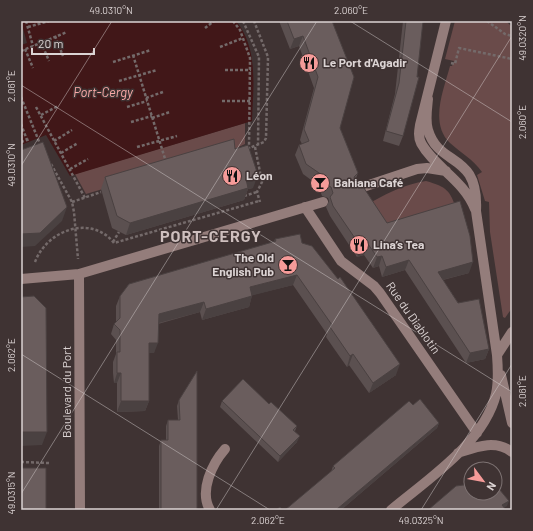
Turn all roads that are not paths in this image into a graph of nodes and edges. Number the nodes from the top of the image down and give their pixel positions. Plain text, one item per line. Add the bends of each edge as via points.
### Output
1 (446, 21) edge
2 (428, 99) junction
3 (446, 171) junction
4 (357, 189) edge
5 (323, 202) dead end
6 (305, 207) junction
7 (476, 211) junction
8 (79, 274) junction
9 (21, 279) edge
10 (512, 332) edge
11 (498, 360) junction
12 (512, 423) edge
13 (477, 433) junction
14 (225, 449) dead end
15 (512, 452) edge
16 (456, 454) junction
17 (80, 510) edge
18 (210, 510) edge
19 (391, 510) edge

1 - 2 street
2 - 3 street via 420,125 420,139 427,151
2 - 7 street via 427,126 431,137 442,152 470,174 476,187
3 - 4 street via 417,169
3 - 7 street via 468,195
5 - 6 street
6 - 8 street
6 - 13 street, Rue du Diablotin via 341,261 380,293
7 - 11 street
8 - 9 street
8 - 17 street, Boulevard du Port
10 - 11 street
11 - 12 street
11 - 13 street via 495,395
13 - 16 street
14 - 18 street via 216,460 208,480 205,499
15 - 16 street via 491,444
16 - 19 street

